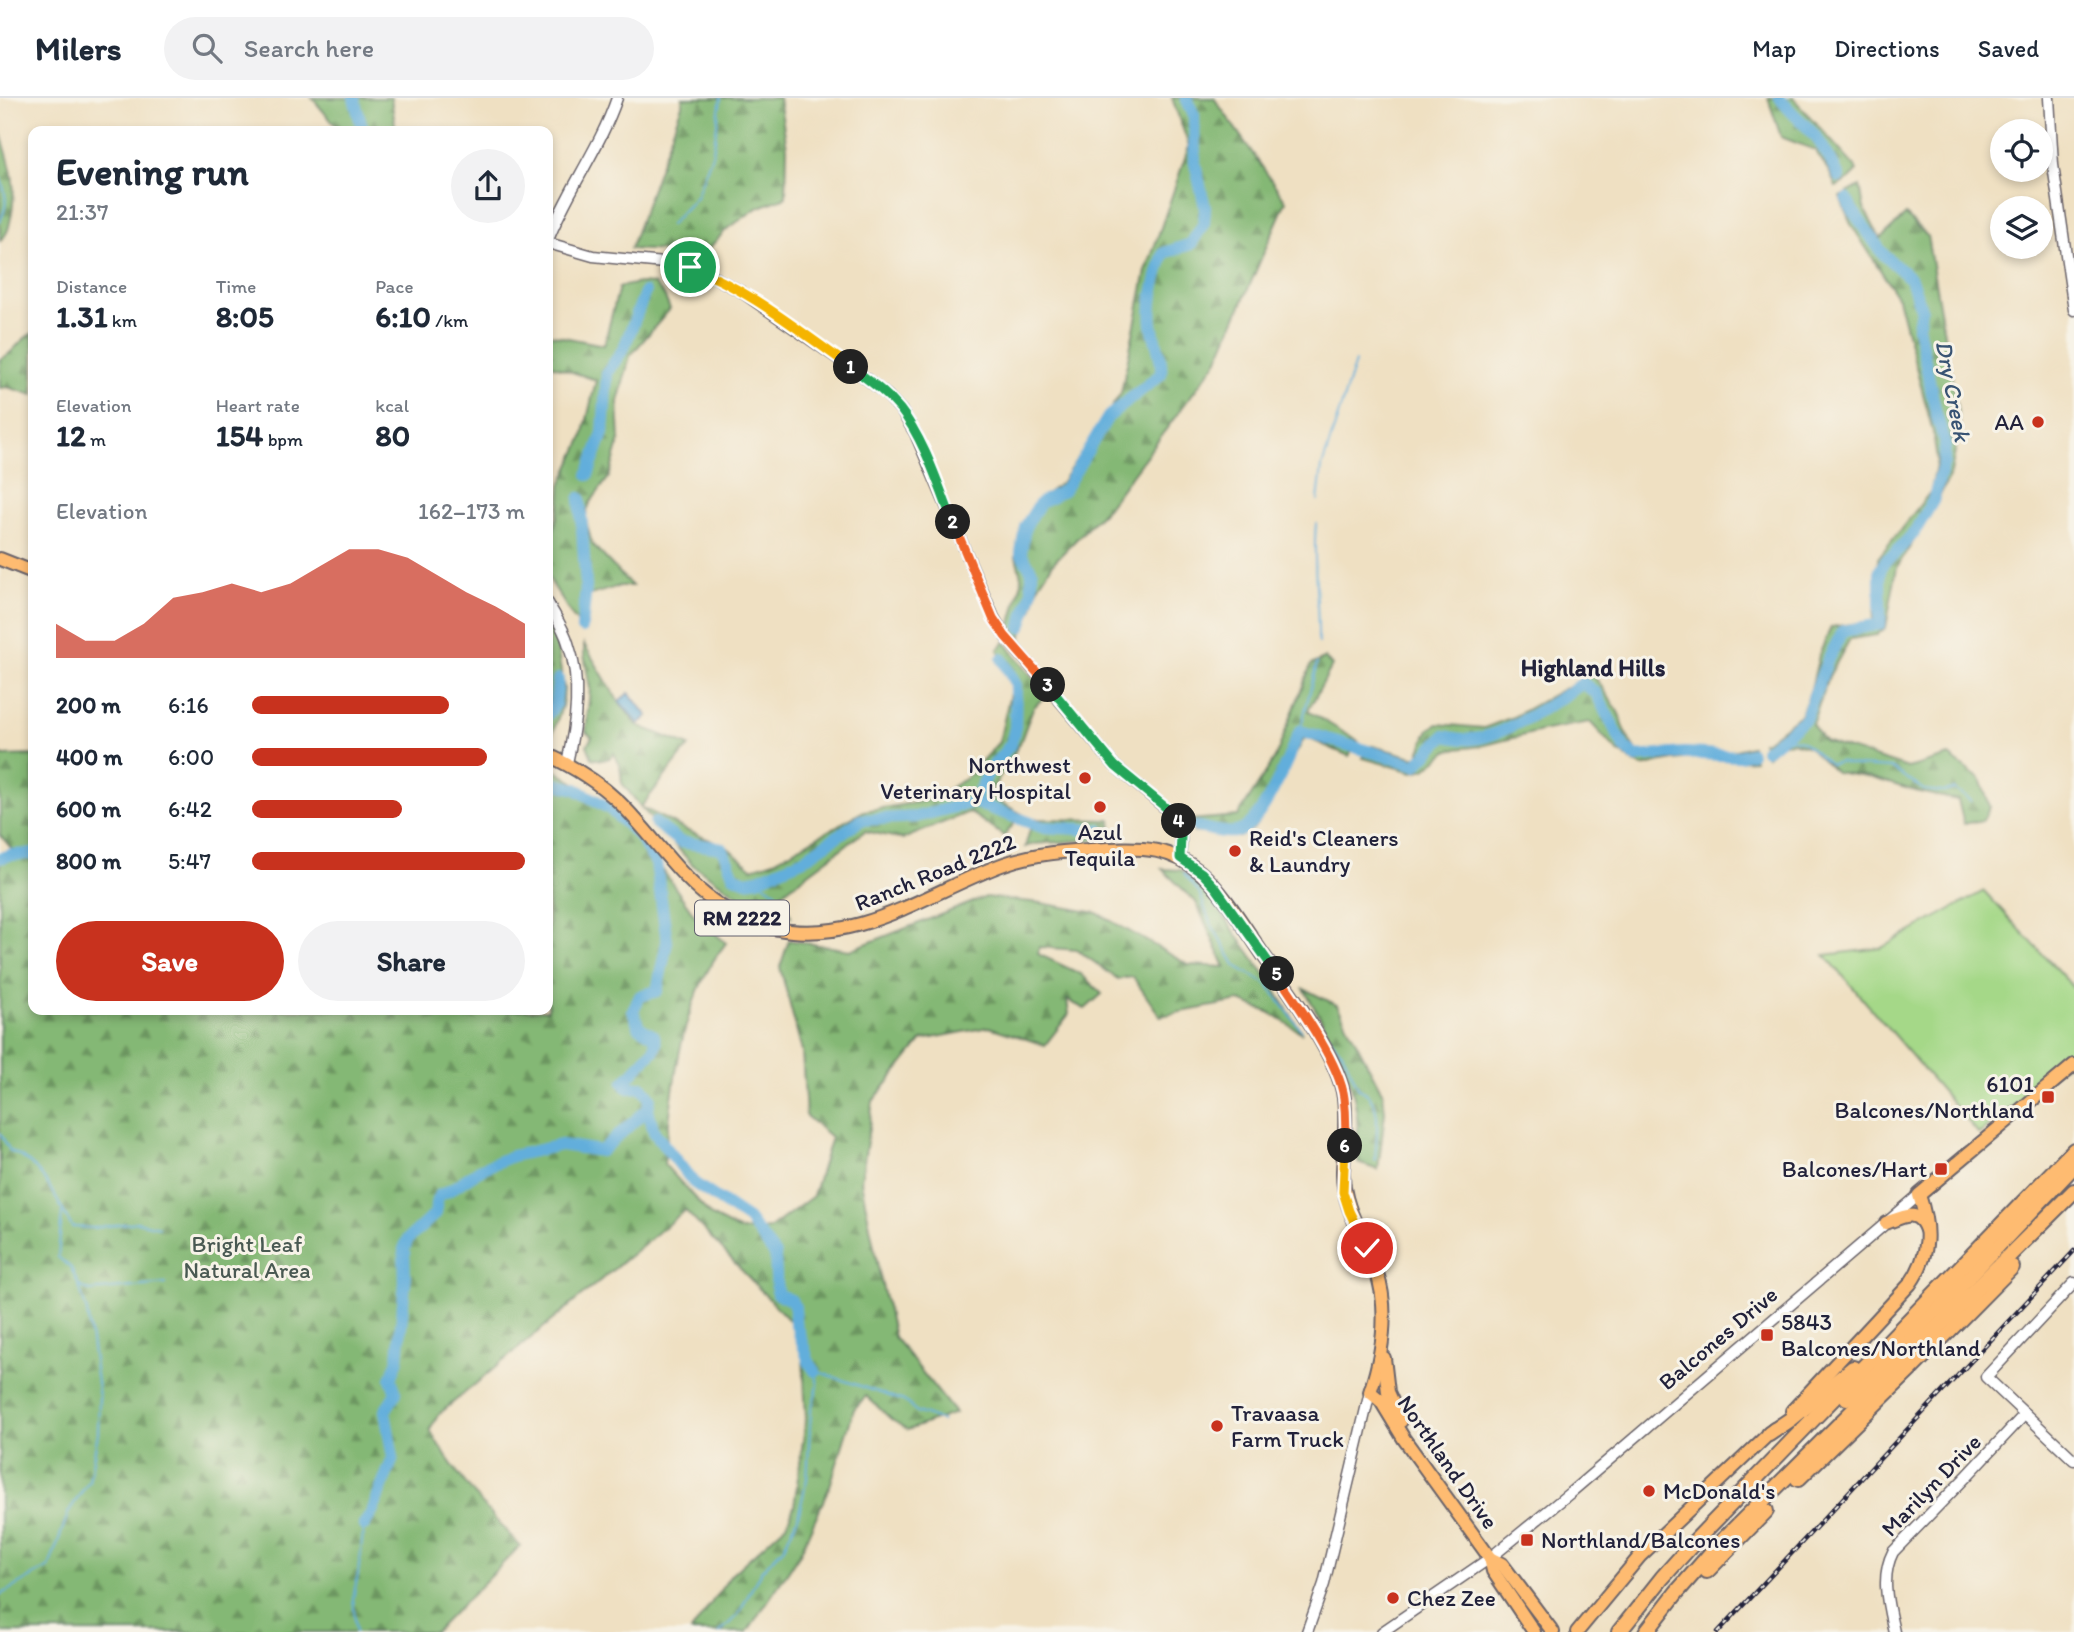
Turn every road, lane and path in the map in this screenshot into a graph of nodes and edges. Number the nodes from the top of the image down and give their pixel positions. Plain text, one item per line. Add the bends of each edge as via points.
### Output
1 (617, 98) edge
2 (2049, 98) edge
3 (553, 227) edge
4 (553, 243) edge
5 (2074, 310) edge
6 (0, 559) edge
7 (28, 570) edge
8 (553, 613) edge
9 (553, 757) edge
10 (567, 763) junction
11 (1180, 858) junction
12 (2074, 1065) edge
13 (2074, 1150) edge
14 (2074, 1166) edge
15 (2074, 1191) edge
16 (1919, 1195) junction
17 (2074, 1205) edge
18 (1886, 1223) junction
19 (1927, 1233) junction
20 (1987, 1240) junction
21 (2074, 1283) edge
22 (1990, 1289) junction
23 (1910, 1335) junction
24 (1887, 1342) junction
25 (1382, 1348) junction
26 (1909, 1356) junction
27 (1370, 1392) junction
28 (2025, 1414) junction
29 (1769, 1434) junction
30 (1411, 1448) junction
31 (2074, 1460) edge
32 (1490, 1558) junction
33 (1698, 1574) junction
34 (1552, 1630) edge
35 (1579, 1630) edge
36 (1307, 1632) edge
37 (1382, 1632) edge
38 (1534, 1632) edge
39 (1619, 1632) edge
40 (1629, 1632) edge
41 (1646, 1632) edge
42 (1657, 1632) edge
43 (1894, 1632) edge

1 - 3 street
2 - 5 street via 2053,165
4 - 11 street via 593,256 674,264 712,275 887,395 915,433 993,618 1115,766 1177,817
6 - 7 main road
8 - 10 street via 569,644 577,697
9 - 10 main road, Ranch Road 2222 / RM 2222
10 - 11 main road, Ranch Road 2222 / RM 2222 via 617,801 710,900 744,920 775,929 835,931 866,923 1004,864 1054,852 1140,847
11 - 25 main road, Ranch Road 2222 / RM 2222 via 1216,888 1283,982 1338,1075 1344,1097 1343,1192 1377,1272 1384,1320
12 - 16 main road, Balcones Drive
13 - 20 highway
14 - 23 highway
15 - 26 highway
16 - 18 street, Balcones Drive
16 - 19 main road
17 - 22 highway
18 - 19 main road via 1913,1215
18 - 32 street, Balcones Drive
19 - 29 main road via 1922,1261 1910,1284
20 - 23 highway via 1980,1258
20 - 24 highway
21 - 28 street via 1986,1377
22 - 26 highway
22 - 33 highway
23 - 40 highway via 1704,1542
24 - 29 highway
24 - 39 highway via 1696,1540
25 - 27 main road, Ranch Road 2222 / RM 2222
25 - 30 main road, RM 2222 via 1388,1392
26 - 33 highway via 1743,1520
27 - 30 main road, Northland Drive / RM 2222 via 1381,1401
27 - 36 street via 1324,1584
28 - 31 street
28 - 43 street, Marilyn Drive via 1893,1552 1885,1578
29 - 35 main road via 1633,1563
30 - 32 main road, Northland Drive / RM 2222
32 - 34 main road, Northland Drive / RM 2222 via 1502,1564
32 - 37 street, Balcones Drive
32 - 38 main road, Northland Drive / RM 2222 via 1493,1571
33 - 41 highway
33 - 42 highway
34 - 35 main road

